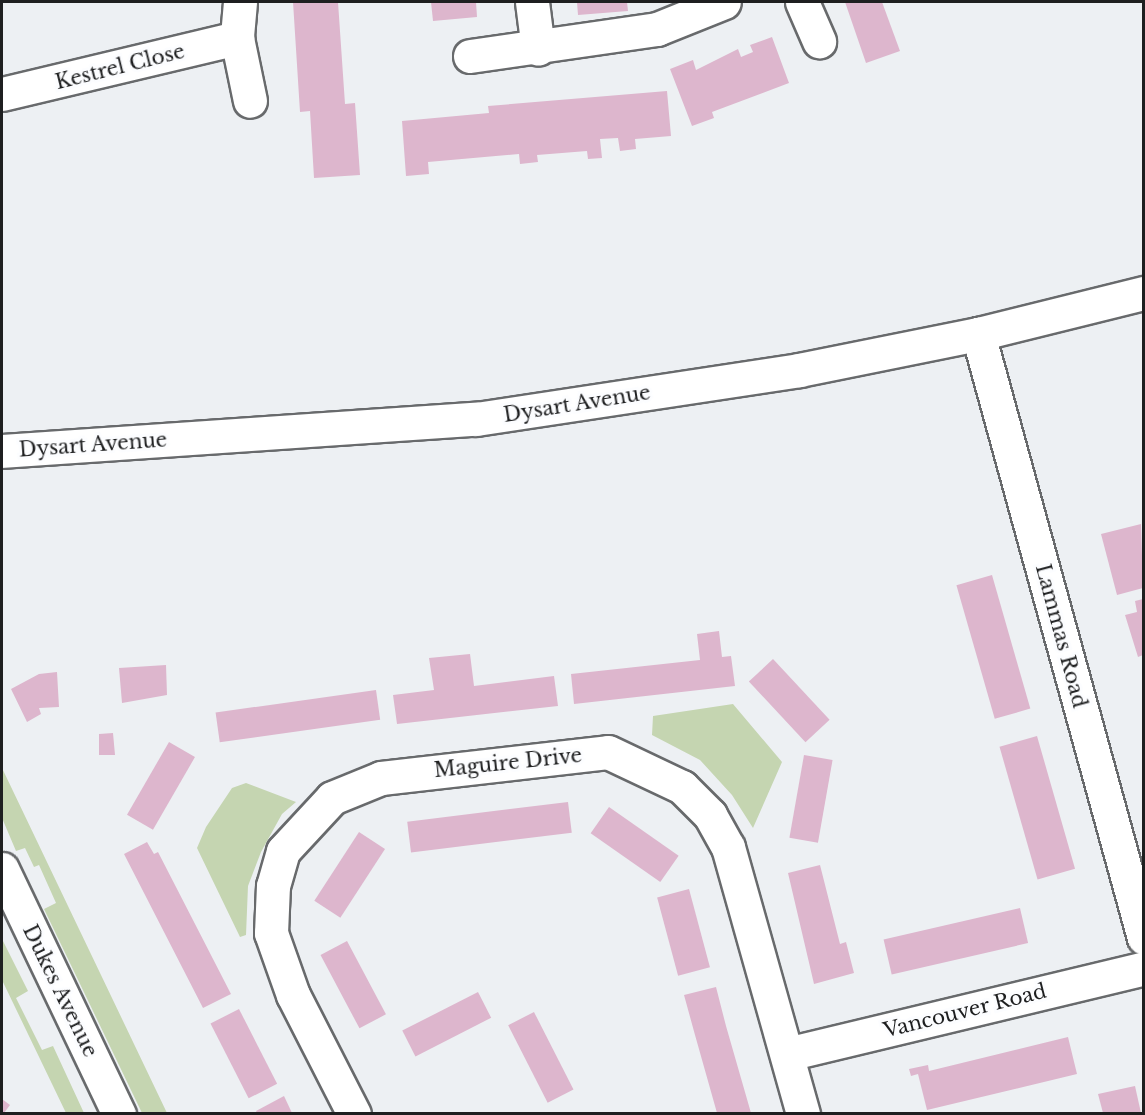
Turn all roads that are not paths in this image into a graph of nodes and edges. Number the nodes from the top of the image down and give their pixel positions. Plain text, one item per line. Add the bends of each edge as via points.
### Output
1 (240, 2) edge
2 (532, 2) edge
3 (724, 2) edge
4 (802, 2) edge
5 (237, 38) junction
6 (819, 41) dead end
7 (538, 49) junction
8 (470, 56) dead end
9 (2, 94) edge
10 (250, 101) dead end
11 (1143, 293) edge
12 (978, 334) junction
13 (2, 451) edge
14 (2, 869) edge
15 (1143, 938) edge
16 (1143, 968) edge
17 (787, 1054) junction
18 (119, 1113) edge
19 (354, 1113) edge
20 (803, 1113) edge

1 - 5 street
2 - 7 street
3 - 7 street via 657,28
4 - 6 street
5 - 9 street, Kestrel Close
5 - 10 street
7 - 8 street
11 - 12 street, Dysart Avenue
12 - 13 street, Dysart Avenue via 799,370 476,419
12 - 15 street, Lammas Road
14 - 18 street, Dukes Avenue
16 - 17 street, Vancouver Road
17 - 19 street, Maguire Drive via 728,846 710,815 682,787 608,752 381,777 332,798 313,816 283,851 273,886 271,933 293,995
17 - 20 street, Maguire Drive

